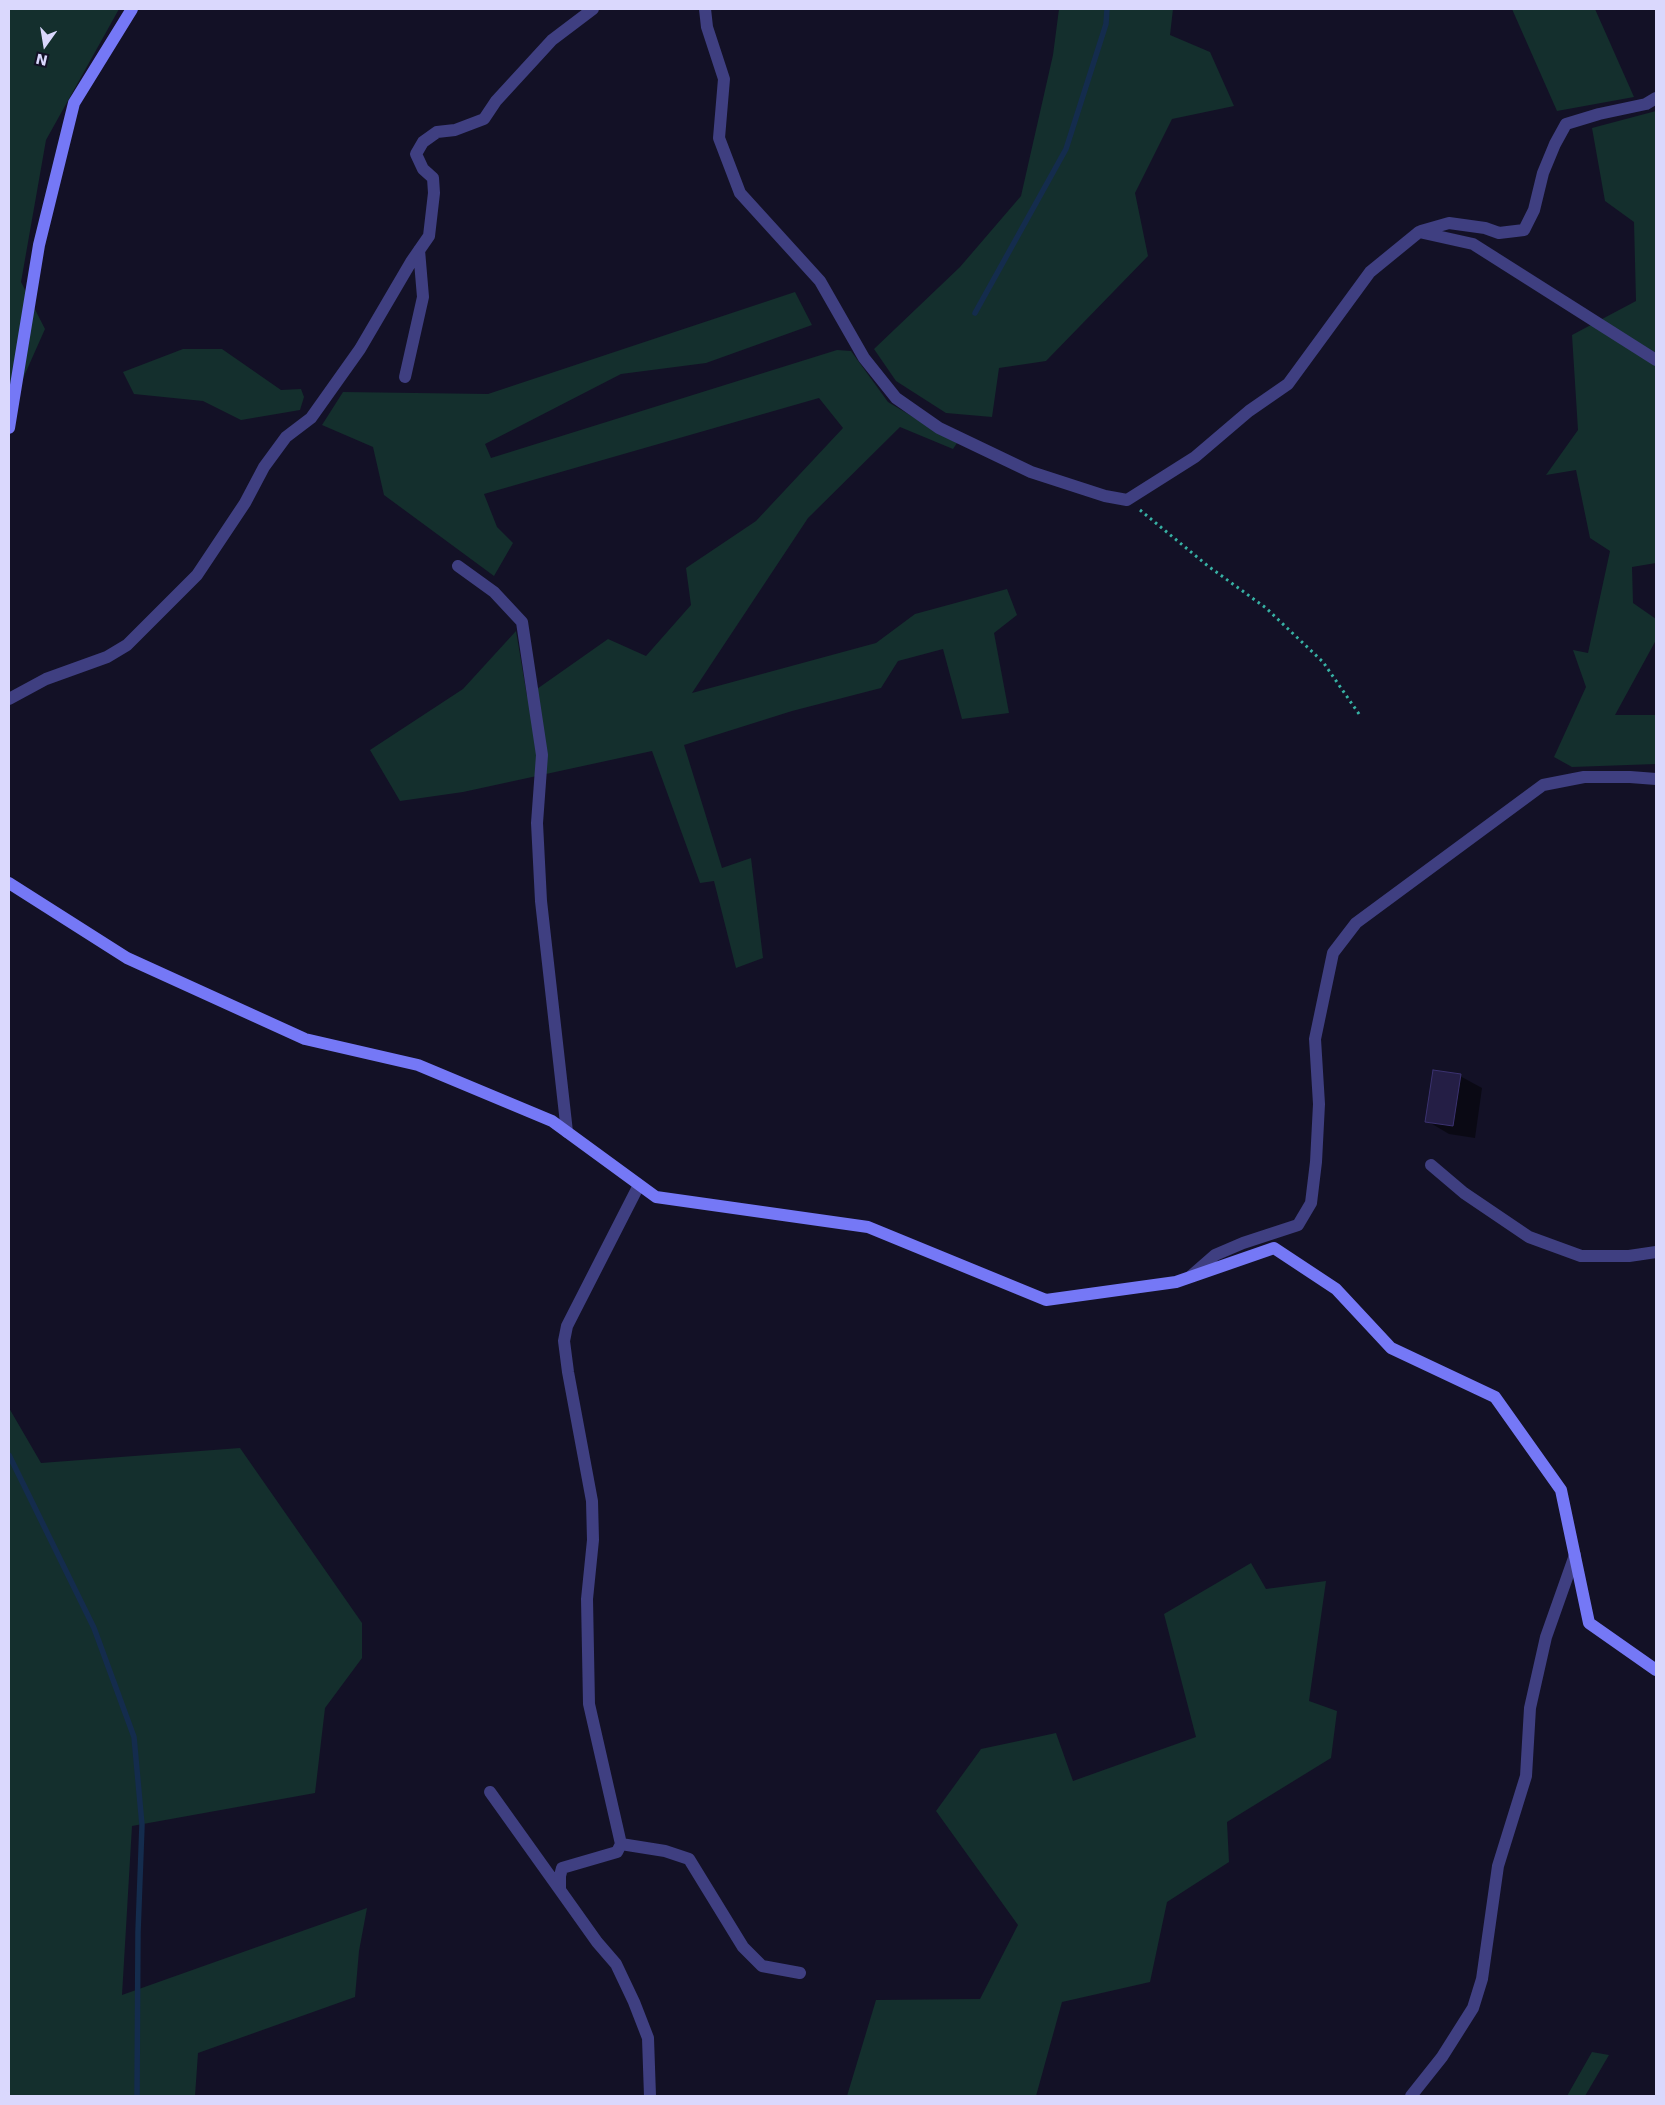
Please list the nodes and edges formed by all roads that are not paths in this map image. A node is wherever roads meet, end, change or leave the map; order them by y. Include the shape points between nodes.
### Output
1 (132, 9) edge
2 (593, 9) edge
3 (704, 9) edge
4 (1656, 98) edge
5 (1419, 232) junction
6 (419, 250) junction
7 (1656, 360) edge
8 (405, 377) dead end
9 (9, 428) edge
10 (458, 566) dead end
11 (9, 699) edge
12 (1656, 780) edge
13 (9, 883) edge
14 (567, 1132) junction
15 (1431, 1165) dead end
16 (640, 1185) junction
17 (1656, 1252) edge
18 (1192, 1276) junction
19 (1574, 1555) junction
20 (1655, 1670) edge
21 (490, 1792) dead end
22 (621, 1844) junction
23 (560, 1890) junction
24 (800, 1973) dead end
25 (650, 2096) edge
26 (1412, 2096) edge

1 - 9 street via 74,103 39,245
2 - 6 street via 552,40 496,101 484,119 455,130 437,132 423,142 416,154 423,169 433,178 434,193 429,236
3 - 5 street via 724,79 719,138 740,193 820,281 864,358 896,398 940,428 1031,472 1105,496 1127,500 1195,457 1248,411 1288,384 1370,272
4 - 5 street via 1646,104 1566,124 1543,173 1534,210 1524,230 1499,233 1449,223
5 - 7 street via 1474,244
6 - 8 street via 423,297
6 - 11 street via 360,349 311,418 286,437 264,467 245,503 197,575 127,645 107,657 46,679
10 - 14 street via 494,592 522,622 542,755 537,822 541,902
12 - 18 street via 1630,776 1584,777 1543,785 1356,923 1333,954 1315,1039 1319,1104 1311,1203 1298,1224 1215,1255
13 - 14 street via 127,958 305,1039 418,1065 552,1121
14 - 16 street
15 - 17 street via 1464,1193 1529,1237 1581,1256 1629,1256
16 - 18 street via 656,1197 868,1227 1046,1300 1176,1282
16 - 22 street via 567,1326 564,1341 592,1501 593,1540 587,1600 589,1704
18 - 19 street via 1274,1248 1336,1289 1391,1348 1495,1397 1561,1490
19 - 20 street via 1589,1623
19 - 26 street via 1546,1637 1530,1708 1526,1776 1498,1866 1482,1980 1473,2008
21 - 23 street
22 - 23 street via 617,1852 562,1868
22 - 24 street via 665,1851 689,1859 743,1947 762,1966
23 - 25 street via 616,1964 634,2002 648,2038

